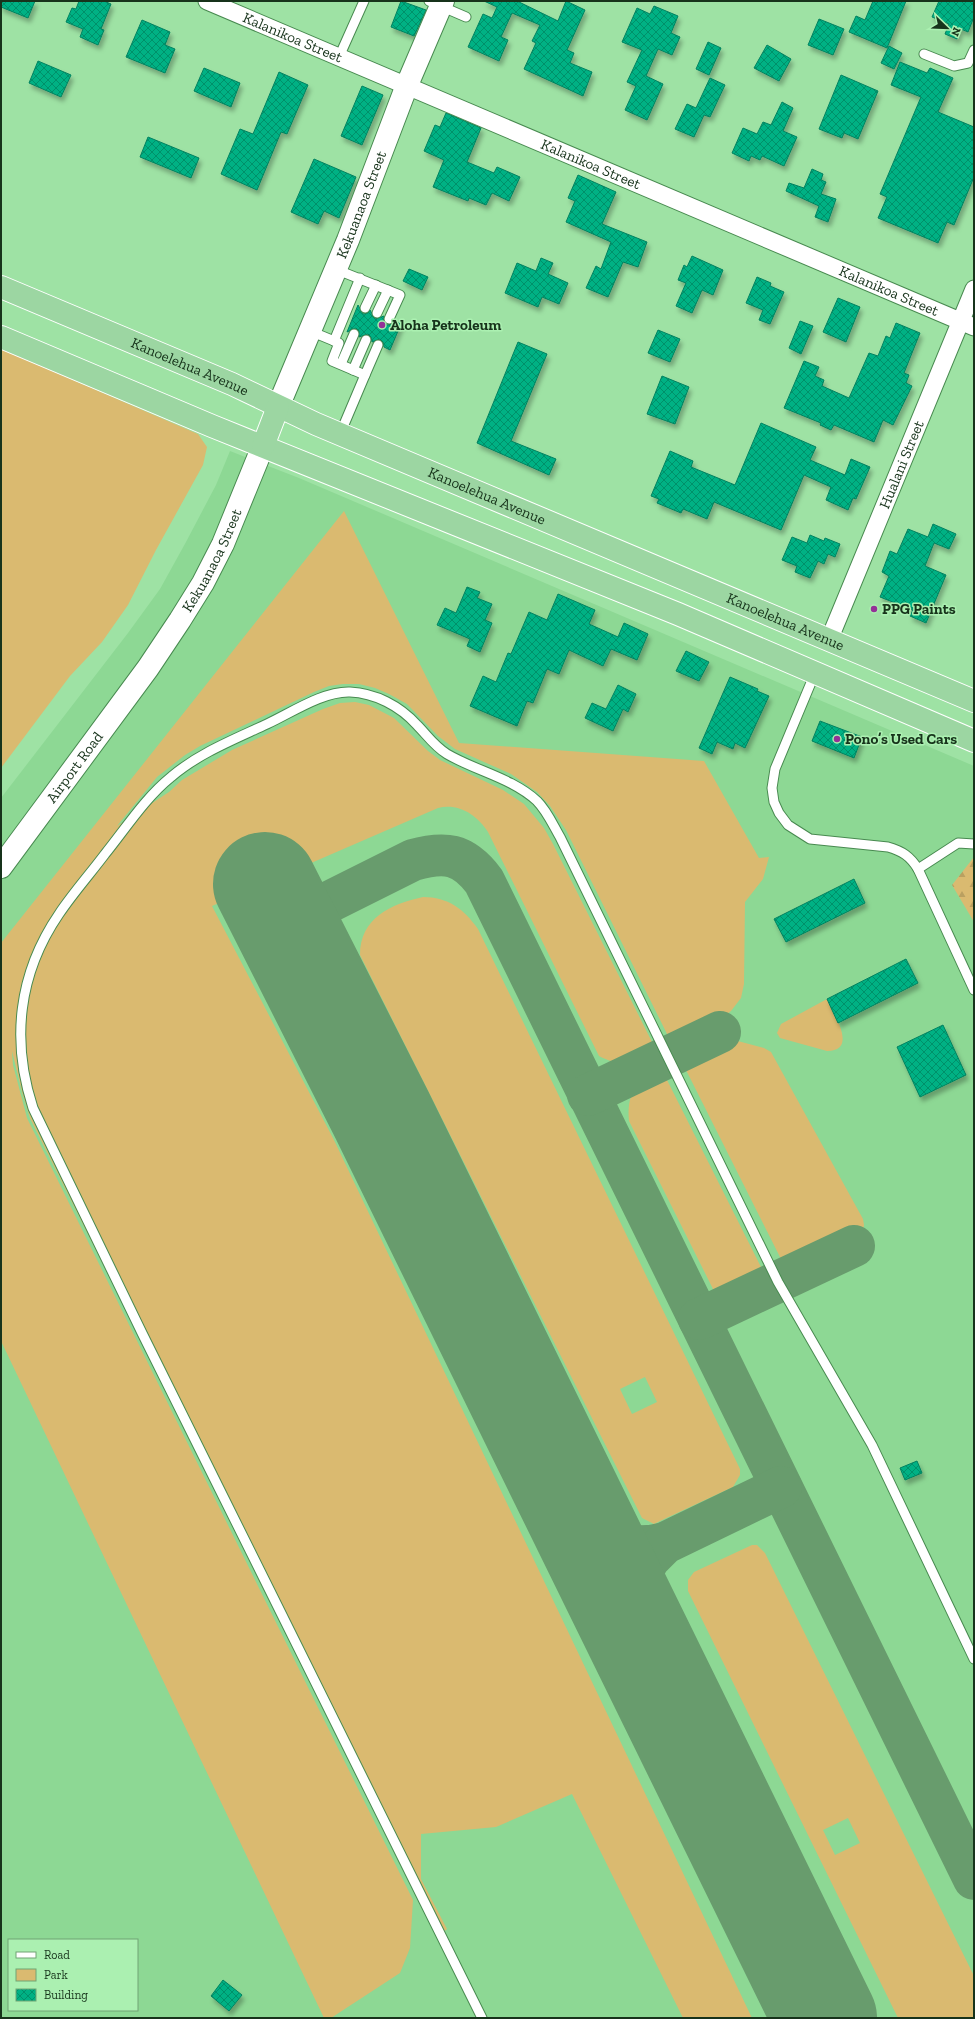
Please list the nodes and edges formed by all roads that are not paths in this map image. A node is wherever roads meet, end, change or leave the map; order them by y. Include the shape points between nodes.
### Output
1 (208, 1) edge
2 (364, 1) edge
3 (438, 3) edge
4 (466, 17) dead end
5 (974, 50) edge
6 (924, 54) dead end
7 (339, 57) junction
8 (407, 85) junction
9 (335, 269) junction
10 (360, 278) junction
11 (376, 285) junction
12 (1, 287) edge
13 (974, 289) edge
14 (388, 290) junction
15 (365, 308) dead end
16 (377, 313) dead end
17 (389, 319) dead end
18 (967, 324) edge
19 (310, 331) junction
20 (354, 334) dead end
21 (1, 337) edge
22 (366, 340) dead end
23 (334, 341) junction
24 (378, 345) dead end
25 (341, 364) junction
26 (353, 370) junction
27 (365, 375) junction
28 (278, 407) junction
29 (340, 434) junction
30 (263, 446) junction
31 (829, 640) junction
32 (148, 668) joint
33 (815, 673) junction
34 (974, 701) edge
35 (974, 741) edge
36 (974, 844) edge
37 (1, 867) edge
38 (918, 869) junction
39 (974, 990) edge
40 (974, 1659) edge
41 (482, 2018) edge

1 - 7 street, Kalanikoa Street
2 - 7 lane
3 - 4 lane
3 - 8 street, Kekuanaoa Street
5 - 6 lane via 968,62 954,66
7 - 8 street, Kalanikoa Street
8 - 9 street, Kekuanaoa Street
8 - 18 street, Kalanikoa Street
9 - 10 lane
9 - 19 street, Kekuanaoa Street
10 - 11 lane
10 - 23 lane
11 - 14 lane
11 - 15 lane
12 - 28 highway, Kanoelehua Avenue via 232,384
13 - 18 street, Hualani Street
14 - 16 lane
14 - 17 lane via 400,295
18 - 31 street, Hualani Street
19 - 23 lane
19 - 28 street, Kekuanaoa Street
20 - 25 lane
21 - 30 highway
22 - 26 lane
23 - 25 lane via 339,343 332,361
24 - 27 lane
25 - 26 lane
26 - 27 lane
27 - 29 lane
28 - 29 highway, Kanoelehua Avenue
28 - 30 highway
29 - 31 highway, Kanoelehua Avenue
30 - 32 street, Kekuanaoa Street via 223,544 203,583
30 - 33 highway via 678,614
31 - 34 highway, Kanoelehua Avenue
32 - 37 street, Airport Road
33 - 35 highway
33 - 38 lane via 775,769 772,788 779,813 788,825 810,839 900,850 911,858
36 - 38 lane via 958,843
38 - 39 lane
40 - 41 lane via 872,1445 778,1282 560,837 538,802 505,781 447,754 434,745 416,723 394,706 364,694 350,692 320,699 214,749 172,776 153,793 63,908 35,958 26,988 20,1027 21,1062 26,1088 33,1108 142,1333

